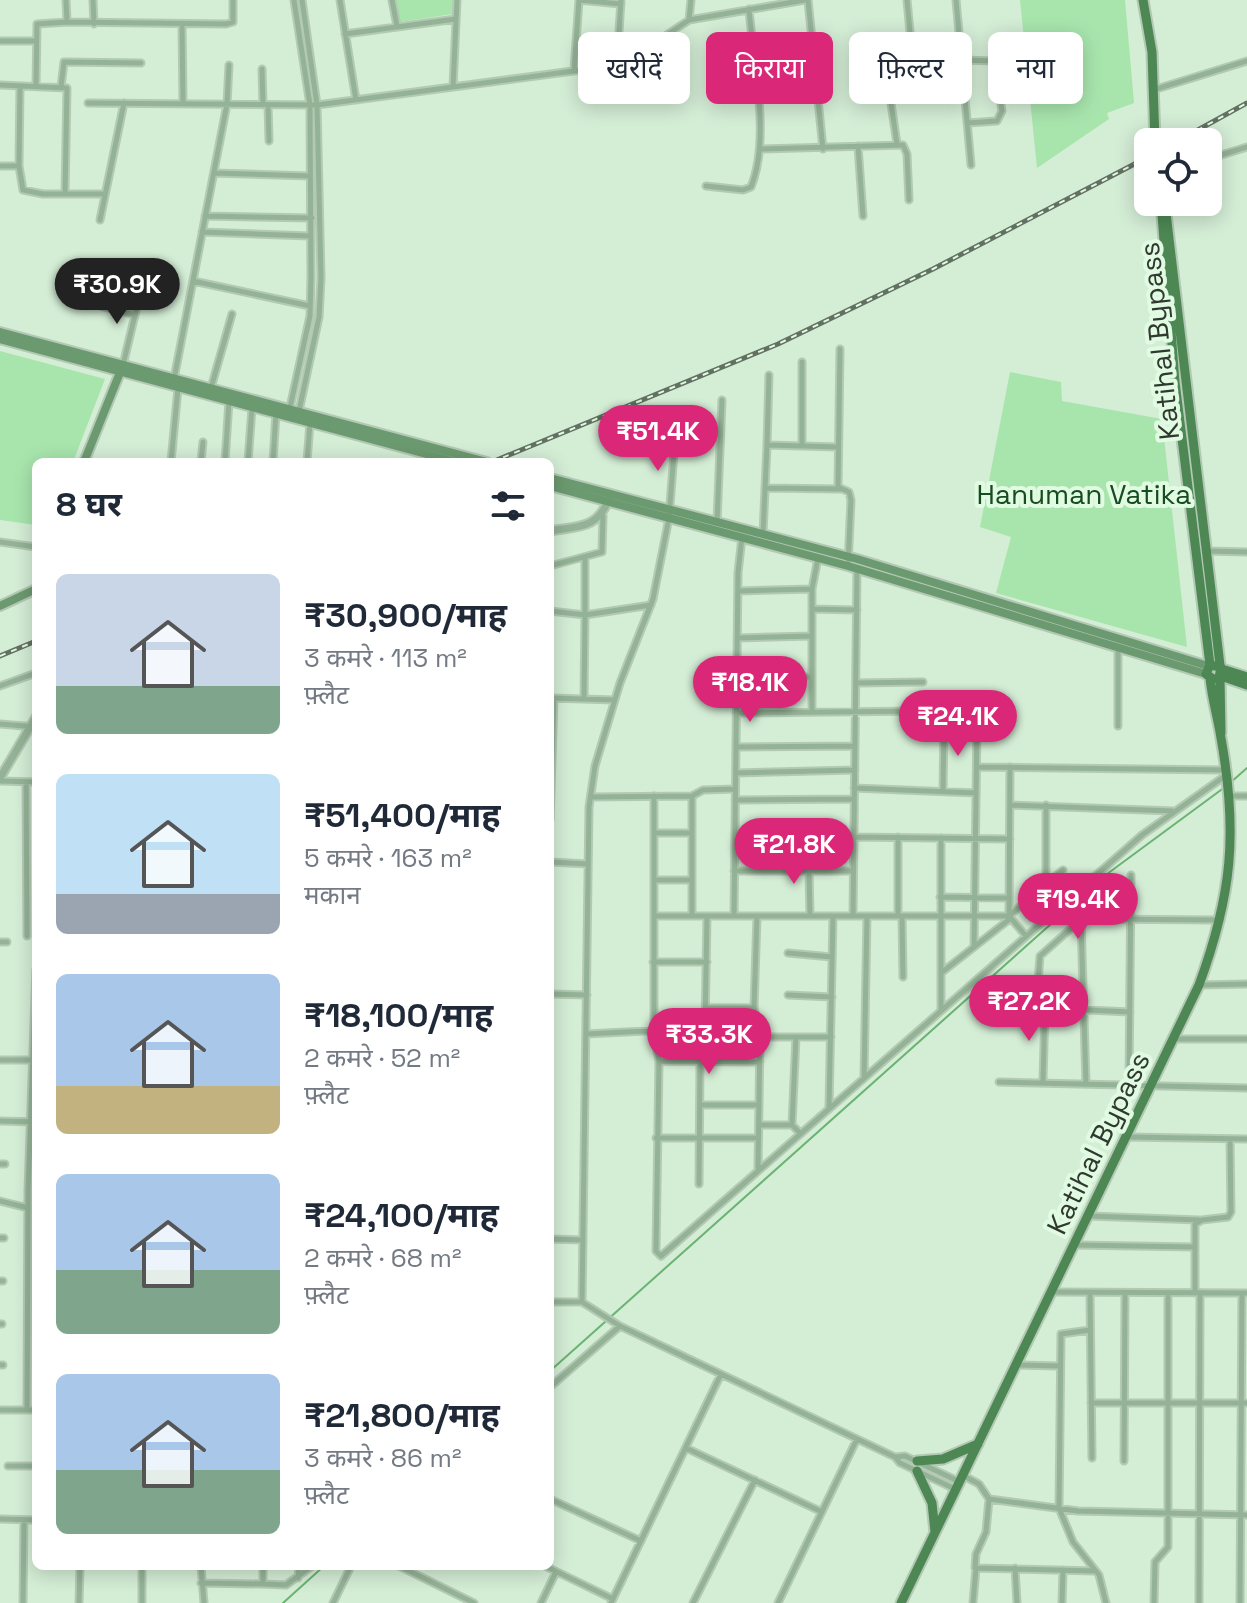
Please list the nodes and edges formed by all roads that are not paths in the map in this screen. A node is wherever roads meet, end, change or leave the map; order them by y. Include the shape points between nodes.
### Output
1 (66, 0) edge
2 (93, 0) edge
3 (233, 0) edge
4 (294, 0) edge
5 (302, 0) edge
6 (340, 0) edge
7 (392, 0) edge
8 (457, 0) edge
9 (578, 0) edge
10 (691, 0) edge
11 (807, 0) edge
12 (907, 0) edge
13 (956, 0) edge
14 (1143, 0) edge
15 (621, 2) edge
16 (749, 9) junction
17 (456, 19) junction
18 (689, 20) junction
19 (67, 22) junction
20 (94, 24) junction
21 (182, 24) junction
22 (397, 27) junction
23 (619, 32) edge
24 (671, 32) edge
25 (910, 32) edge
26 (959, 32) edge
27 (345, 34) junction
28 (0, 41) edge
29 (36, 41) junction
30 (972, 60) edge
31 (1247, 61) edge
32 (141, 63) dead end
33 (229, 65) dead end
34 (262, 69) dead end
35 (578, 70) edge
36 (574, 71) junction
37 (0, 85) edge
38 (20, 86) junction
39 (36, 86) junction
40 (61, 87) junction
41 (453, 87) junction
42 (1153, 90) junction
43 (356, 100) junction
44 (88, 103) dead end
45 (124, 103) junction
46 (183, 104) junction
47 (227, 104) junction
48 (891, 104) edge
49 (966, 104) edge
50 (266, 105) junction
51 (314, 105) junction
52 (968, 123) junction
53 (1154, 128) edge
54 (269, 141) dead end
55 (897, 144) junction
56 (858, 146) junction
57 (1247, 147) edge
58 (761, 149) junction
59 (823, 149) junction
60 (1222, 155) edge
61 (971, 165) dead end
62 (0, 166) edge
63 (19, 166) junction
64 (214, 173) junction
65 (310, 176) junction
66 (706, 186) dead end
67 (65, 194) junction
68 (105, 194) junction
69 (909, 200) dead end
70 (205, 216) junction
71 (863, 216) dead end
72 (1163, 216) edge
73 (1164, 216) edge
74 (310, 218) junction
75 (319, 218) junction
76 (100, 220) dead end
77 (202, 232) junction
78 (310, 236) junction
79 (193, 281) junction
80 (140, 294) dead end
81 (88, 303) dead end
82 (310, 306) junction
83 (232, 314) dead end
84 (135, 315) junction
85 (0, 332) edge
86 (0, 339) edge
87 (34, 345) junction
88 (840, 349) dead end
89 (802, 362) dead end
90 (121, 368) junction
91 (769, 375) dead end
92 (176, 383) junction
93 (211, 389) junction
94 (722, 400) dead end
95 (229, 401) junction
96 (252, 408) junction
97 (276, 413) junction
98 (294, 415) junction
99 (310, 423) junction
100 (675, 440) dead end
101 (203, 442) dead end
102 (767, 445) junction
103 (802, 446) junction
104 (838, 447) junction
105 (86, 458) edge
106 (171, 458) edge
107 (201, 458) edge
108 (225, 458) edge
109 (248, 458) edge
110 (273, 458) edge
111 (307, 458) edge
112 (441, 458) edge
113 (471, 458) edge
114 (554, 479) edge
115 (554, 487) edge
116 (766, 488) junction
117 (840, 489) junction
118 (610, 497) junction
119 (669, 514) junction
120 (603, 516) junction
121 (717, 522) junction
122 (554, 530) edge
123 (743, 534) junction
124 (763, 535) junction
125 (0, 542) edge
126 (32, 546) edge
127 (1205, 551) junction
128 (1247, 552) edge
129 (585, 557) junction
130 (818, 557) junction
131 (851, 564) junction
132 (554, 565) edge
133 (812, 589) junction
134 (32, 591) edge
135 (738, 591) junction
136 (651, 605) junction
137 (0, 606) edge
138 (812, 609) junction
139 (857, 610) junction
140 (554, 611) edge
141 (585, 615) junction
142 (812, 636) junction
143 (737, 638) junction
144 (1118, 647) junction
145 (1215, 671) junction
146 (32, 674) edge
147 (737, 677) junction
148 (812, 677) junction
149 (1247, 677) edge
150 (923, 682) dead end
151 (856, 683) junction
152 (1247, 685) edge
153 (0, 686) edge
154 (554, 698) edge
155 (584, 699) junction
156 (615, 700) junction
157 (812, 711) junction
158 (855, 711) junction
159 (923, 711) dead end
160 (736, 713) junction
161 (0, 724) edge
162 (944, 724) dead end
163 (977, 724) dead end
164 (1118, 726) dead end
165 (32, 727) edge
166 (32, 728) edge
167 (855, 746) junction
168 (735, 747) junction
169 (977, 767) junction
170 (1010, 767) junction
171 (855, 770) junction
172 (735, 773) junction
173 (1225, 774) junction
174 (1, 775) edge
175 (26, 782) junction
176 (32, 782) edge
177 (854, 788) junction
178 (735, 789) junction
179 (943, 791) junction
180 (976, 793) junction
181 (1228, 793) junction
182 (654, 796) junction
183 (692, 796) junction
184 (1247, 796) edge
185 (591, 797) junction
186 (854, 799) junction
187 (735, 800) junction
188 (1010, 805) junction
189 (1046, 805) junction
190 (1174, 811) junction
191 (654, 833) junction
192 (690, 833) junction
193 (854, 835) junction
194 (735, 836) junction
195 (898, 837) junction
196 (941, 838) junction
197 (976, 838) junction
198 (1010, 839) junction
199 (554, 862) edge
200 (588, 864) junction
201 (1063, 870) dead end
202 (734, 871) junction
203 (809, 871) junction
204 (853, 871) junction
205 (1131, 875) dead end
206 (654, 880) junction
207 (691, 880) junction
208 (1046, 884) junction
209 (940, 897) junction
210 (975, 898) junction
211 (1009, 898) junction
212 (654, 916) junction
213 (692, 916) junction
214 (707, 916) junction
215 (734, 916) junction
216 (757, 916) junction
217 (810, 916) junction
218 (833, 916) junction
219 (853, 916) junction
220 (867, 916) junction
221 (900, 916) junction
222 (940, 916) junction
223 (975, 916) junction
224 (1010, 917) junction
225 (1131, 920) junction
226 (1221, 920) junction
227 (1081, 922) junction
228 (27, 936) dead end
229 (1026, 936) junction
230 (974, 947) junction
231 (788, 953) dead end
232 (832, 957) junction
233 (653, 962) junction
234 (707, 962) junction
235 (940, 974) junction
236 (903, 977) dead end
237 (1247, 984) edge
238 (1199, 985) junction
239 (554, 994) edge
240 (587, 995) junction
241 (788, 995) dead end
242 (832, 997) junction
243 (706, 1008) junction
244 (754, 1008) junction
245 (1045, 1008) junction
246 (941, 1011) junction
247 (1085, 1011) junction
248 (1130, 1012) junction
249 (654, 1033) junction
250 (586, 1034) junction
251 (760, 1037) junction
252 (796, 1037) junction
253 (831, 1037) junction
254 (1173, 1039) junction
255 (1247, 1039) edge
256 (32, 1042) edge
257 (0, 1060) edge
258 (31, 1060) junction
259 (659, 1061) junction
260 (700, 1061) junction
261 (760, 1062) junction
262 (32, 1063) edge
263 (864, 1078) junction
264 (1043, 1081) junction
265 (999, 1082) dead end
266 (1086, 1083) junction
267 (1129, 1084) junction
268 (1150, 1086) junction
269 (1247, 1088) edge
270 (700, 1105) junction
271 (759, 1105) junction
272 (829, 1108) junction
273 (0, 1121) edge
274 (32, 1122) edge
275 (759, 1125) junction
276 (792, 1125) junction
277 (800, 1133) junction
278 (32, 1136) edge
279 (1126, 1137) junction
280 (656, 1138) junction
281 (699, 1138) junction
282 (758, 1138) junction
283 (1230, 1139) junction
284 (1247, 1139) edge
285 (758, 1169) junction
286 (699, 1184) dead end
287 (28, 1191) junction
288 (32, 1191) edge
289 (0, 1201) edge
290 (28, 1208) junction
291 (1088, 1216) junction
292 (1202, 1220) junction
293 (32, 1233) edge
294 (554, 1239) edge
295 (583, 1240) junction
296 (1074, 1245) junction
297 (1195, 1247) junction
298 (28, 1291) junction
299 (32, 1291) edge
300 (1052, 1292) junction
301 (1090, 1293) junction
302 (1168, 1293) junction
303 (1197, 1293) junction
304 (1245, 1293) edge
305 (1125, 1294) junction
306 (554, 1302) edge
307 (582, 1302) junction
308 (617, 1324) junction
309 (1090, 1330) junction
310 (27, 1364) junction
311 (32, 1364) edge
312 (1016, 1365) junction
313 (1060, 1366) junction
314 (721, 1374) junction
315 (554, 1383) edge
316 (1091, 1403) junction
317 (1244, 1403) edge
318 (1124, 1404) junction
319 (1169, 1404) junction
320 (1199, 1404) junction
321 (0, 1410) edge
322 (27, 1410) junction
323 (32, 1410) edge
324 (857, 1439) junction
325 (978, 1444) junction
326 (685, 1448) junction
327 (1092, 1458) dead end
328 (1124, 1461) dead end
329 (8, 1466) dead end
330 (32, 1466) edge
331 (917, 1466) junction
332 (755, 1480) junction
333 (959, 1483) junction
334 (989, 1499) junction
335 (554, 1501) edge
336 (1059, 1508) junction
337 (822, 1512) junction
338 (1167, 1514) junction
339 (1199, 1514) junction
340 (1244, 1515) edge
341 (0, 1519) edge
342 (24, 1520) junction
343 (32, 1520) edge
344 (935, 1532) junction
345 (641, 1541) junction
346 (1015, 1568) junction
347 (975, 1569) junction
348 (80, 1570) edge
349 (142, 1570) edge
350 (201, 1570) edge
351 (263, 1570) edge
352 (299, 1570) edge
353 (308, 1570) edge
354 (349, 1570) edge
355 (407, 1570) edge
356 (552, 1570) edge
357 (1063, 1570) junction
358 (1095, 1571) junction
359 (556, 1572) junction
360 (298, 1579) junction
361 (201, 1583) junction
362 (263, 1584) junction
363 (612, 1601) edge
364 (23, 1603) edge
365 (79, 1603) edge
366 (142, 1603) edge
367 (204, 1603) edge
368 (333, 1603) edge
369 (472, 1603) edge
370 (541, 1603) edge
371 (693, 1603) edge
372 (778, 1603) edge
373 (901, 1603) edge
374 (973, 1603) edge
375 (1017, 1603) edge
376 (1062, 1603) edge
377 (1106, 1603) edge
378 (1154, 1603) edge
379 (1199, 1603) edge
380 (1240, 1603) edge

1 - 19 street
2 - 20 street
3 - 21 street via 232,23
4 - 51 street
5 - 51 street
6 - 27 street
7 - 22 street
8 - 17 street
9 - 15 street
9 - 36 street
10 - 18 street
11 - 16 street
11 - 59 street
12 - 25 street
13 - 26 street
14 - 42 main road
15 - 23 street
16 - 18 street
16 - 58 street
17 - 22 street
17 - 41 street
18 - 24 street
19 - 20 street
19 - 29 street via 37,23
20 - 21 street
21 - 46 street
22 - 27 street
27 - 43 street
28 - 29 street
29 - 39 street
30 - 52 street via 994,61 1002,111 997,121
31 - 42 street
32 - 40 street via 64,62
33 - 47 street
34 - 50 street
35 - 36 street
36 - 41 street
37 - 38 street
38 - 39 street
38 - 63 street
39 - 40 street
40 - 67 street via 67,90
41 - 43 street
42 - 53 main road
43 - 51 street
44 - 45 street
45 - 46 street
45 - 68 street
46 - 47 street
47 - 50 street
47 - 64 street
48 - 55 street
49 - 52 street
50 - 51 street
50 - 54 street
51 - 65 street
51 - 75 street
52 - 61 street
55 - 56 street
55 - 69 street via 907,154
56 - 59 street
56 - 71 street
57 - 60 street
58 - 59 street
58 - 66 street via 751,187
62 - 63 street
63 - 67 street via 26,192
64 - 65 street
64 - 70 street
65 - 74 street
67 - 68 street
68 - 76 street
70 - 74 street
70 - 77 street
72 - 145 main road, Katihal Bypass via 1175,382
73 - 127 main road, Katihal Bypass
74 - 75 street
74 - 78 street
75 - 98 street via 319,317
77 - 78 street
77 - 79 street
78 - 82 street
79 - 82 street
79 - 92 street
80 - 84 street
81 - 84 street
82 - 98 street
83 - 93 street
84 - 90 street
85 - 87 main road
86 - 87 main road
87 - 90 main road
88 - 104 street
89 - 103 street
90 - 92 main road
90 - 105 main road
91 - 102 street
92 - 93 main road
92 - 95 main road
92 - 106 street
93 - 98 main road
94 - 121 street
95 - 96 main road
95 - 108 street
96 - 97 main road
96 - 109 street
97 - 98 main road
97 - 110 street
98 - 99 main road
98 - 113 main road
99 - 111 street
99 - 112 main road
100 - 119 street
101 - 107 street
102 - 103 street
102 - 116 street
103 - 104 street
104 - 117 street
114 - 118 main road
115 - 118 main road
116 - 117 street
116 - 124 street
117 - 131 street via 849,492 851,500
118 - 119 main road
118 - 120 street
119 - 121 main road
119 - 123 main road
119 - 136 street
120 - 122 street
120 - 129 street via 602,552
121 - 123 main road
123 - 124 main road
123 - 130 main road
123 - 135 street
124 - 131 main road
125 - 126 street
127 - 128 street
127 - 145 main road, Katihal Bypass
129 - 132 street
129 - 141 street
130 - 131 main road
130 - 133 street
131 - 139 street
131 - 144 main road
131 - 145 main road
133 - 135 street
133 - 138 street
134 - 137 main road
135 - 143 street
136 - 141 street
136 - 156 street
138 - 139 street
138 - 142 street
139 - 151 street
140 - 141 street
141 - 155 street
142 - 143 street
142 - 148 street
143 - 147 street
144 - 145 main road
144 - 164 street
145 - 149 main road
145 - 152 main road
145 - 173 main road, Katihal Bypass
146 - 153 street
147 - 148 street
147 - 160 street
148 - 157 street
150 - 151 street
151 - 158 street
154 - 155 street
155 - 156 street
156 - 185 street
157 - 158 street
157 - 160 street
158 - 159 street
158 - 167 street
160 - 168 street
161 - 165 street
162 - 179 street
163 - 169 street
166 - 174 street
167 - 168 street
167 - 171 street
168 - 172 street
169 - 170 street
169 - 180 street
170 - 173 street
170 - 188 street
171 - 172 street
171 - 177 street
172 - 178 street
173 - 181 main road, Katihal Bypass
173 - 190 street
174 - 175 street
175 - 176 street
175 - 228 street
177 - 179 street
177 - 186 street
178 - 183 street via 703,790
178 - 187 street
179 - 180 street
180 - 197 street
181 - 184 street
181 - 226 main road, Katihal Bypass via 1230,857
182 - 183 street
182 - 185 street
182 - 191 street
183 - 192 street
185 - 200 street
186 - 187 street
186 - 193 street
187 - 194 street
188 - 189 street
188 - 198 street
189 - 190 street
189 - 208 street
190 - 229 street
191 - 192 street
191 - 206 street
192 - 207 street
193 - 194 street
193 - 195 street
193 - 204 street
194 - 202 street
195 - 196 street
195 - 221 street
196 - 197 street
196 - 209 street
197 - 198 street
197 - 210 street
198 - 211 street
199 - 200 street
200 - 240 street
201 - 208 street
202 - 203 street
202 - 215 street
203 - 204 street
203 - 217 street
204 - 219 street
205 - 225 street
206 - 207 street
206 - 212 street
207 - 213 street
208 - 224 street
209 - 210 street
209 - 222 street
210 - 211 street
210 - 223 street
211 - 224 street
212 - 213 street
212 - 233 street
213 - 214 street
214 - 215 street
214 - 234 street
215 - 216 street
216 - 217 street
216 - 244 street
217 - 218 street
218 - 219 street
218 - 232 street
219 - 220 street
220 - 221 street
220 - 263 street
221 - 222 street
221 - 236 street
222 - 223 street
222 - 235 street
223 - 224 street
223 - 230 street
224 - 229 street
224 - 230 street
225 - 226 street
225 - 227 street
225 - 248 street
226 - 238 main road, Katihal Bypass
227 - 245 street via 1040,956 1037,997
227 - 247 street
229 - 246 street
230 - 235 street
231 - 232 street
232 - 242 street
233 - 234 street
233 - 249 street
234 - 243 street
235 - 246 street
237 - 238 street
238 - 254 main road, Katihal Bypass
239 - 240 street
240 - 250 street
241 - 242 street
242 - 253 street
243 - 244 street
243 - 249 street via 702,1030
244 - 251 street
245 - 247 street
245 - 264 street
246 - 263 street
247 - 248 street
247 - 266 street
248 - 267 street
249 - 250 street
249 - 259 street
250 - 295 street
251 - 252 street
251 - 261 street
252 - 253 street
252 - 276 street
253 - 272 street
254 - 255 street
254 - 268 main road, Katihal Bypass
256 - 258 street
257 - 258 street
258 - 262 street
259 - 260 street
259 - 280 street
260 - 261 street
260 - 270 street
261 - 271 street
263 - 272 street
264 - 265 street
264 - 266 street
266 - 267 street
267 - 268 street
268 - 269 street
268 - 279 main road, Katihal Bypass
270 - 271 street
270 - 281 street
271 - 275 street
272 - 277 street
273 - 274 street
275 - 276 street
275 - 282 street
276 - 277 street
277 - 285 street
278 - 287 street
279 - 283 street
279 - 291 main road, Katihal Bypass
280 - 281 street
280 - 285 street via 656,1251 661,1256
281 - 282 street
281 - 286 street
282 - 285 street
283 - 284 street
283 - 292 street via 1230,1214
287 - 288 street
287 - 290 street
289 - 290 street
290 - 293 street
291 - 292 street
291 - 296 main road, Katihal Bypass
292 - 297 street via 1195,1224
293 - 298 street
294 - 295 street
295 - 307 street
296 - 297 street
296 - 300 main road, Katihal Bypass
297 - 303 street
298 - 299 street
298 - 310 street
300 - 301 street
300 - 312 main road, Katihal Bypass
301 - 305 street
301 - 309 street
302 - 303 street
302 - 305 street
302 - 319 street
303 - 304 street
303 - 320 street
304 - 317 street
305 - 318 street
306 - 307 street
307 - 308 street
308 - 314 street
308 - 315 street
309 - 313 street via 1062,1332
309 - 316 street
310 - 311 street
310 - 322 street
312 - 313 street
312 - 325 main road, Katihal Bypass
313 - 336 street
314 - 324 street
314 - 326 street
316 - 318 street
316 - 327 street
317 - 320 street
317 - 340 street
318 - 319 street
318 - 328 street
319 - 320 street
319 - 338 street
320 - 339 street
321 - 322 street
322 - 323 street
324 - 331 street via 895,1457 905,1456
324 - 337 street
325 - 331 main road
325 - 333 main road, Katihal Bypass
326 - 332 street
326 - 345 street
329 - 330 street
331 - 333 street
331 - 344 main road via 932,1503
332 - 337 street
332 - 371 street
333 - 334 street via 979,1484
333 - 344 main road, Katihal Bypass
334 - 336 street
334 - 347 street
335 - 345 street
336 - 338 street
336 - 358 street via 1073,1542
337 - 372 street
338 - 339 street
338 - 378 street via 1168,1547 1155,1562
339 - 340 street
339 - 379 street
340 - 380 street
341 - 342 street
342 - 343 street
342 - 364 street
344 - 373 main road, Katihal Bypass
345 - 363 street
346 - 347 street
346 - 357 street
346 - 375 street
347 - 374 street
348 - 365 street
349 - 366 street
350 - 361 street
351 - 362 street
352 - 360 street
353 - 360 street
354 - 368 street
355 - 369 street
356 - 359 street
357 - 358 street
357 - 376 street
358 - 377 street
359 - 363 street
359 - 370 street
360 - 362 street via 279,1587
361 - 362 street
361 - 367 street

